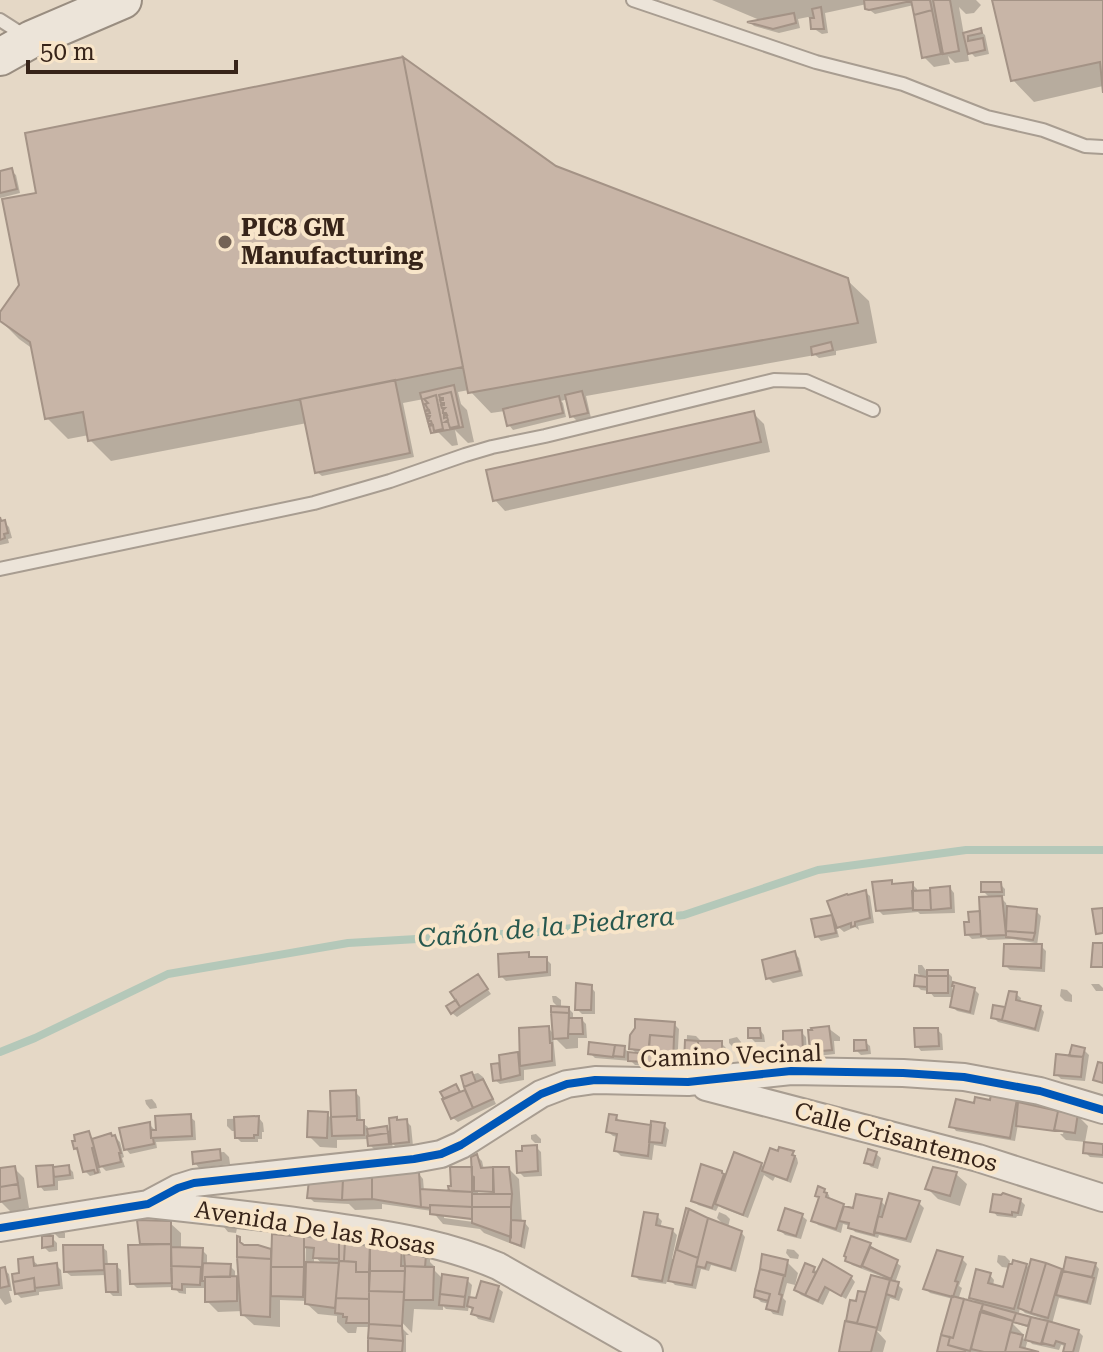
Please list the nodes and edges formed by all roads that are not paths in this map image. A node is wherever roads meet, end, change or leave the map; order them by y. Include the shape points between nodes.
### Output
1 (123, 0) edge
2 (633, 0) edge
3 (0, 20) edge
4 (32, 39) junction
5 (0, 57) edge
6 (1103, 147) edge
7 (873, 410) dead end
8 (0, 569) edge
9 (688, 1082) junction
10 (1103, 1110) edge
11 (1103, 1198) edge
12 (148, 1204) junction
13 (0, 1228) edge
14 (649, 1352) edge

1 - 4 main road
2 - 6 lane via 816,62 903,84 987,117
3 - 4 lane
4 - 5 main road
7 - 8 lane via 806,381 774,380 492,447 314,503
9 - 10 street, Camino Vecinal via 791,1071 964,1077
9 - 11 street, Calle Crisantemos via 978,1158
9 - 12 street, Camino Vecinal via 567,1084 441,1154 194,1183
12 - 13 street, Camino Vecinal
12 - 14 street, Avenida De las Rosas via 409,1238 473,1255

